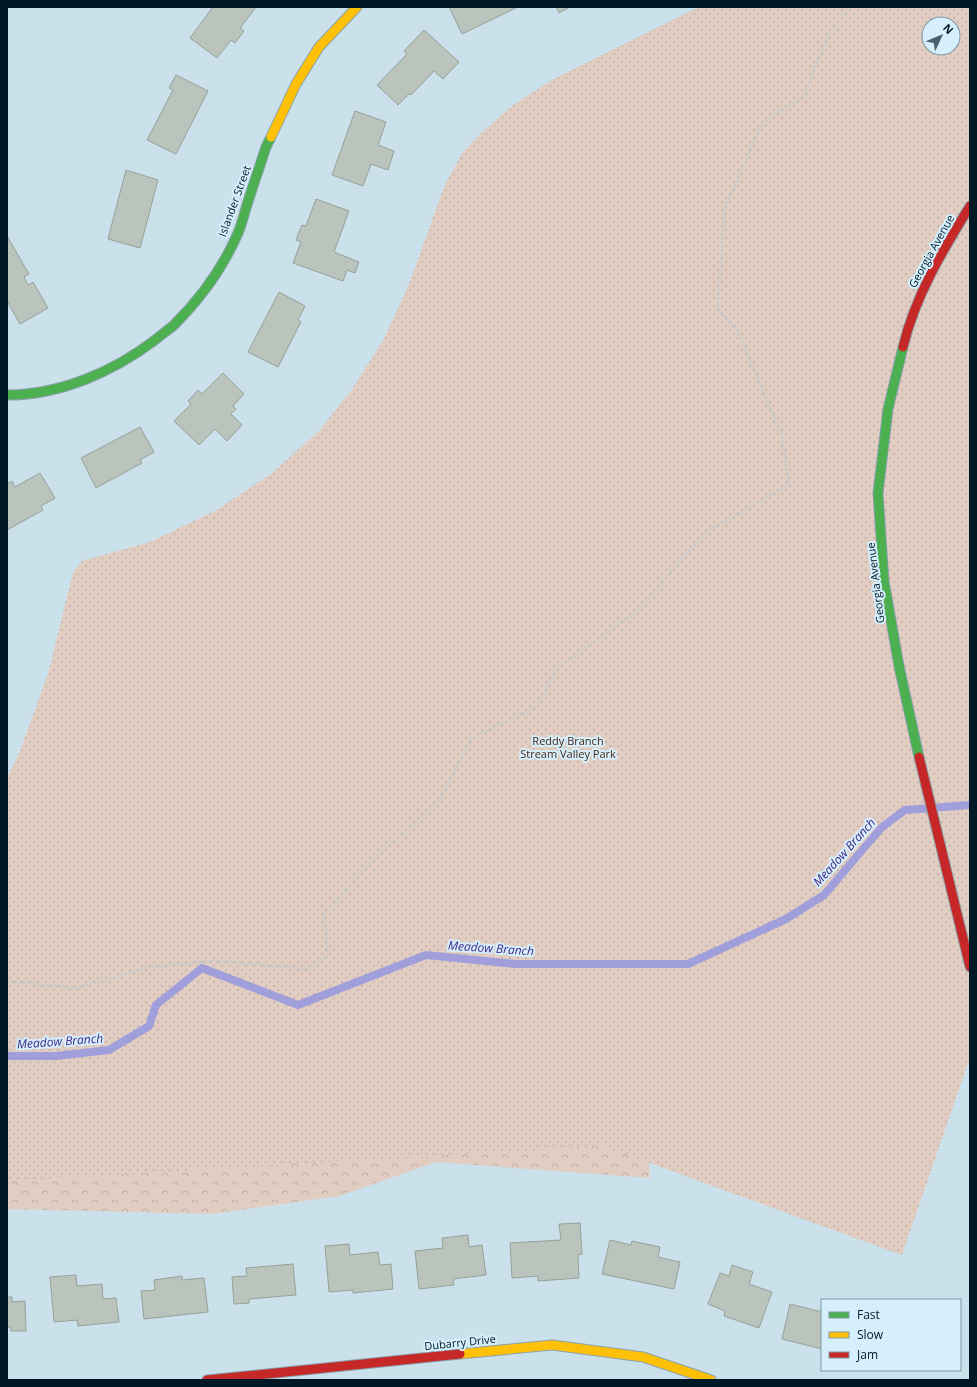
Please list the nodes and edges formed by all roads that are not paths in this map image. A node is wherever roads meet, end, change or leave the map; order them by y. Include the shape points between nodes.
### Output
1 (357, 7) edge
2 (970, 206) edge
3 (7, 396) edge
4 (970, 967) edge
5 (207, 1380) edge
6 (711, 1380) edge

1 - 3 street, Islander Street via 319,48 296,84 266,147 238,233 219,269 199,298 173,326 117,364 88,378 55,389
2 - 4 street, Georgia Avenue via 919,298 905,338 888,409 878,493 886,589 899,666
5 - 6 street, Dubarry Drive via 552,1345 643,1357

